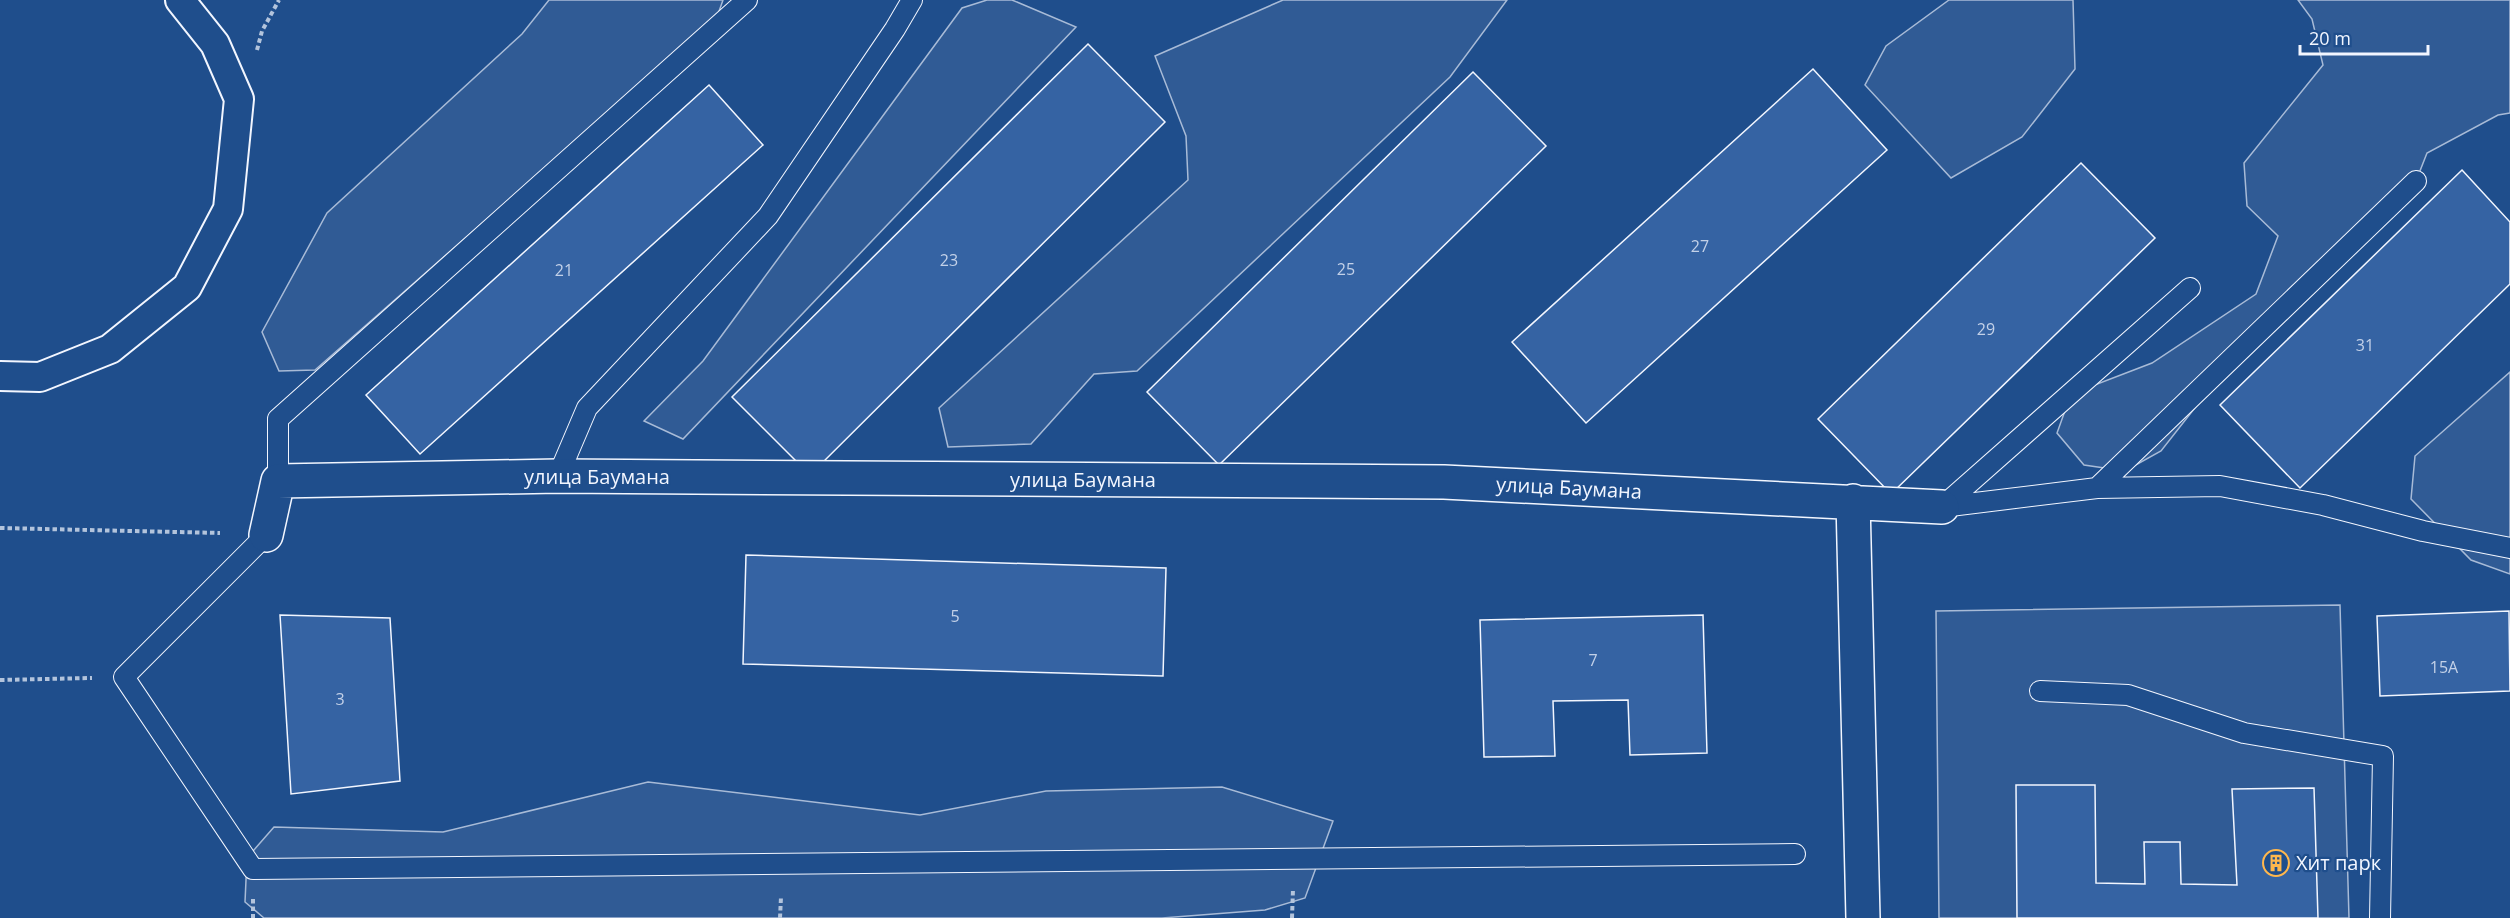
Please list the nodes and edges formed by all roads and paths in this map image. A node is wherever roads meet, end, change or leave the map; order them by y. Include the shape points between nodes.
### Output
1 (180, 0) edge
2 (747, 0) edge
3 (912, 0) edge
4 (2416, 181) dead end
5 (2190, 288) dead end
6 (0, 376) edge
7 (558, 476) junction
8 (278, 481) junction
9 (2097, 488) junction
10 (1853, 501) junction
11 (1942, 507) junction
12 (0, 528) edge
13 (266, 535) junction
14 (2510, 548) edge
15 (124, 677) junction
16 (0, 680) edge
17 (2040, 691) dead end
18 (1795, 854) dead end
19 (1863, 918) edge
20 (2380, 918) edge

1 - 6 street via 215,44 239,99 228,209 188,287 110,349 40,377
2 - 8 lane via 278,419
3 - 7 lane via 768,216 587,408
4 - 9 lane
5 - 11 lane
7 - 8 street, улица Баумана
7 - 10 street, улица Баумана via 1444,482
8 - 13 street
9 - 11 lane
9 - 14 lane via 2220,486
10 - 11 street, улица Баумана
10 - 19 street
12 - 13 path
13 - 15 lane
15 - 16 path
15 - 18 lane via 253,869
17 - 20 lane via 2128,695 2244,733 2384,756

